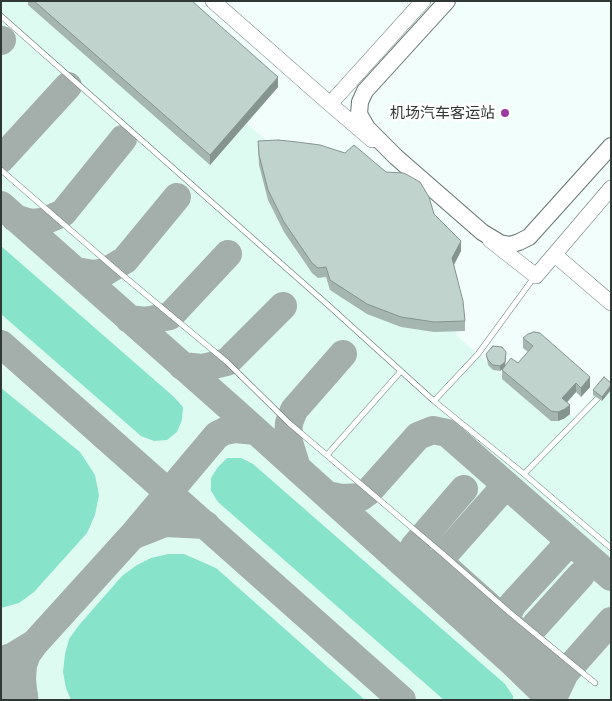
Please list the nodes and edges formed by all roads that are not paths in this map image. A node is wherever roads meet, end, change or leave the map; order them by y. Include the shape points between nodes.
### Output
1 (213, 1) edge
2 (423, 1) edge
3 (447, 1) edge
4 (1, 16) edge
5 (330, 104) junction
6 (611, 146) edge
7 (1, 170) edge
8 (611, 188) edge
9 (555, 255) junction
10 (536, 276) junction
11 (611, 303) edge
12 (401, 371) junction
13 (598, 398) edge
14 (434, 401) junction
15 (327, 455) junction
16 (524, 474) junction
17 (611, 548) edge
18 (595, 683) dead end

1 - 5 main road
2 - 5 main road
3 - 6 main road via 365,92 360,102 359,114 367,128 403,163 482,232 510,245 529,237
4 - 12 lane
5 - 10 main road via 460,216
7 - 15 lane via 227,362
8 - 9 main road
9 - 10 main road
9 - 11 main road
10 - 14 lane via 478,354
12 - 14 lane
12 - 15 lane
13 - 16 lane
14 - 16 lane
15 - 18 lane
16 - 17 lane

